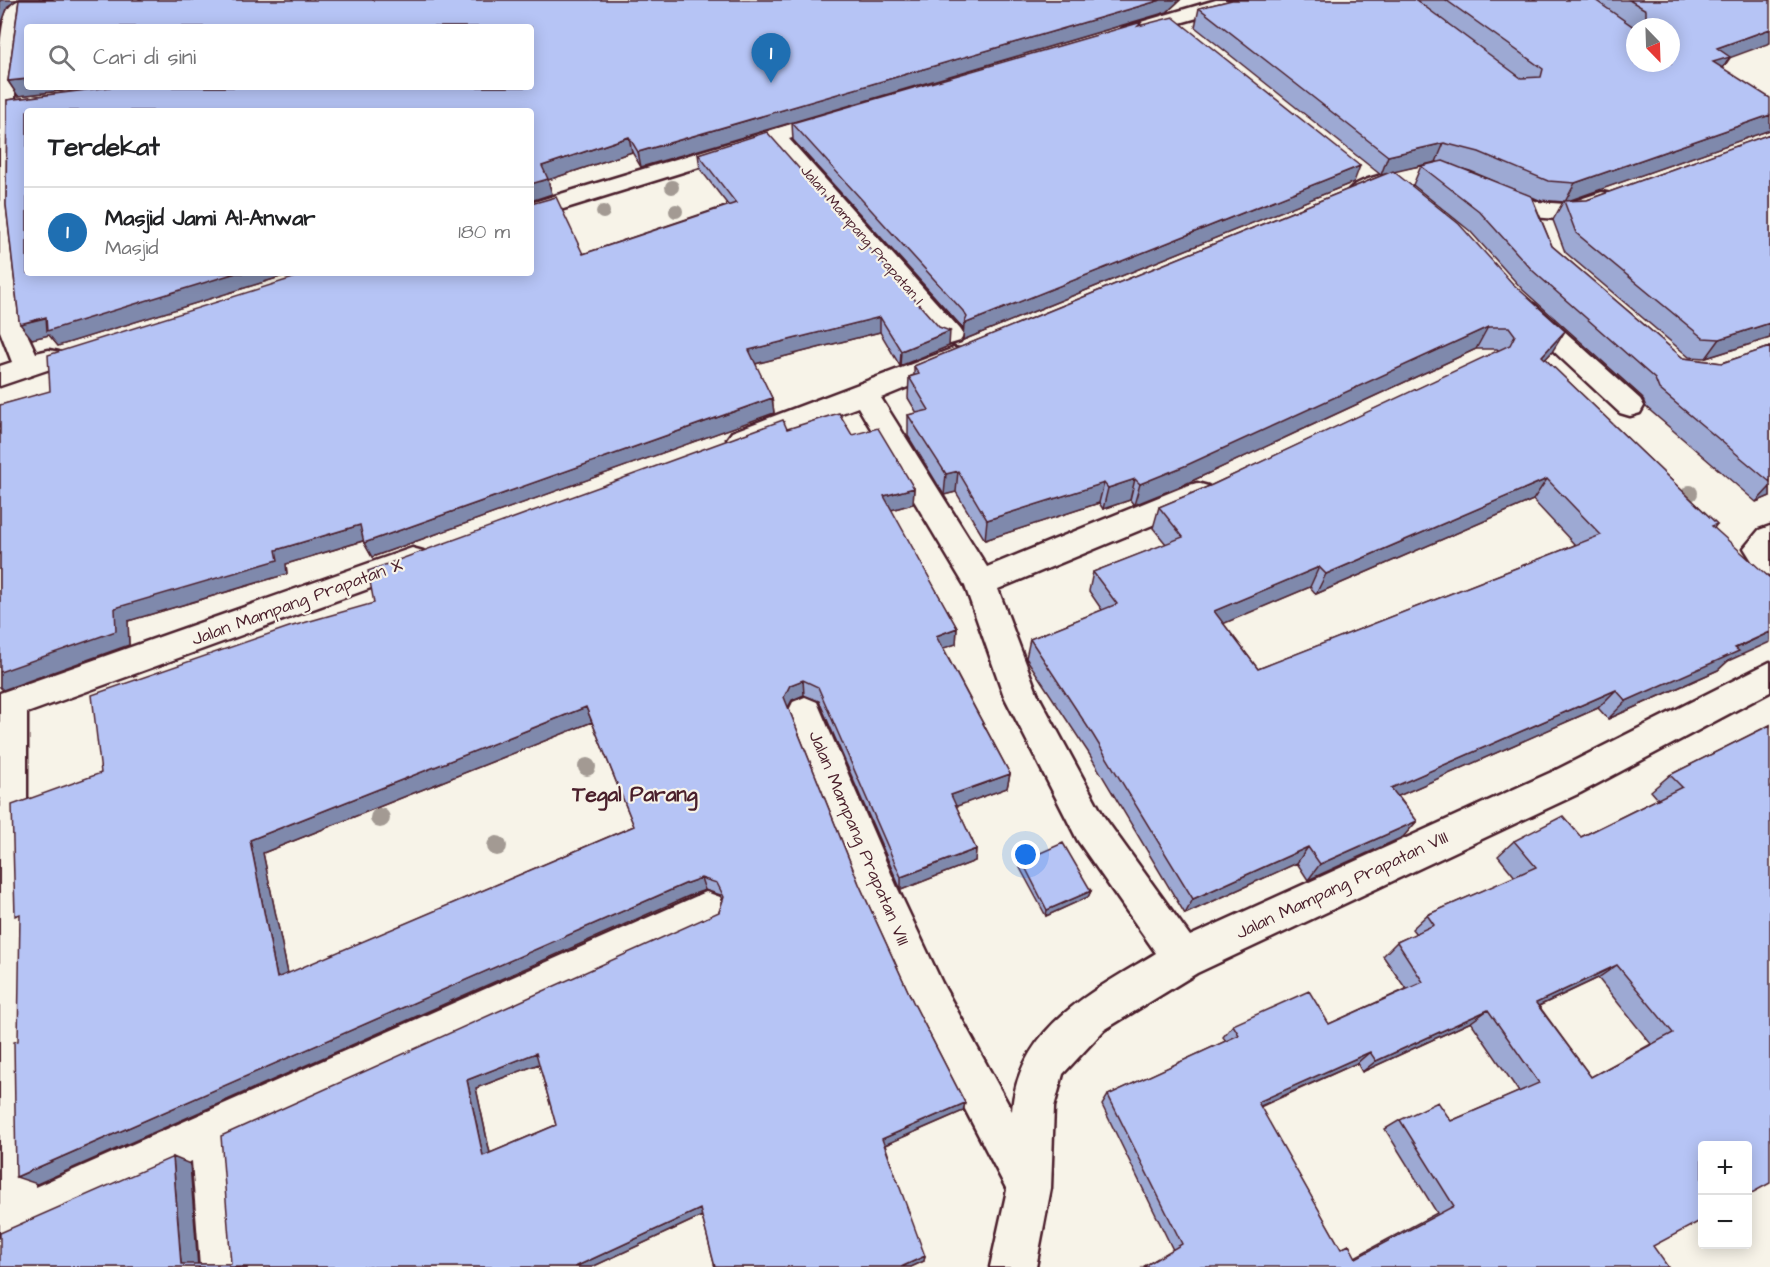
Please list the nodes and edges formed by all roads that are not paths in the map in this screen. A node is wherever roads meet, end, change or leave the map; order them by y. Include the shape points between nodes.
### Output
1 (42, 0) edge
2 (1239, 0) edge
3 (1169, 20) junction
4 (1187, 34) edge
5 (1112, 36) edge
6 (10, 96) edge
7 (853, 112) edge
8 (774, 135) junction
9 (1374, 179) junction
10 (1631, 188) edge
11 (1332, 202) edge
12 (1415, 203) edge
13 (534, 210) edge
14 (1534, 210) junction
15 (1545, 236) edge
16 (1504, 290) edge
17 (73, 352) edge
18 (28, 366) junction
19 (0, 376) edge
20 (864, 394) junction
21 (1630, 406) dead end
22 (718, 448) edge
23 (1225, 481) edge
24 (1770, 538) edge
25 (437, 550) edge
26 (1770, 563) edge
27 (980, 583) junction
28 (1770, 676) edge
29 (5, 707) edge
30 (806, 712) dead end
31 (706, 910) dead end
32 (1183, 959) junction
33 (211, 1130) junction
34 (1029, 1188) junction
35 (7, 1222) edge
36 (222, 1267) edge
37 (1013, 1267) edge

1 - 6 street via 22,6 16,13
2 - 3 street
3 - 4 street
3 - 5 street
6 - 18 street via 3,220 14,336
7 - 8 street
8 - 13 street
8 - 20 street, Jalan Mampang Prapatan I via 961,342
9 - 11 street
9 - 12 street
9 - 14 street via 1435,171 1461,178
10 - 14 street via 1567,212
14 - 15 street
16 - 21 street
17 - 18 street
18 - 19 street
20 - 22 street
20 - 27 street
23 - 27 street
24 - 26 street via 1760,548
25 - 29 street, Jalan Mampang Prapatan X
27 - 32 street via 1021,696 1090,829
28 - 32 street, Jalan Mampang Prapatan VIII via 1567,782
29 - 35 street
30 - 34 street, Jalan Mampang Prapatan VIII via 881,895 924,987
31 - 33 street
32 - 34 street, Jalan Mampang Prapatan VIII via 1090,1016 1044,1063 1033,1107
33 - 35 street
33 - 36 street
34 - 37 street, Jalan Mampang Prapatan VIII

